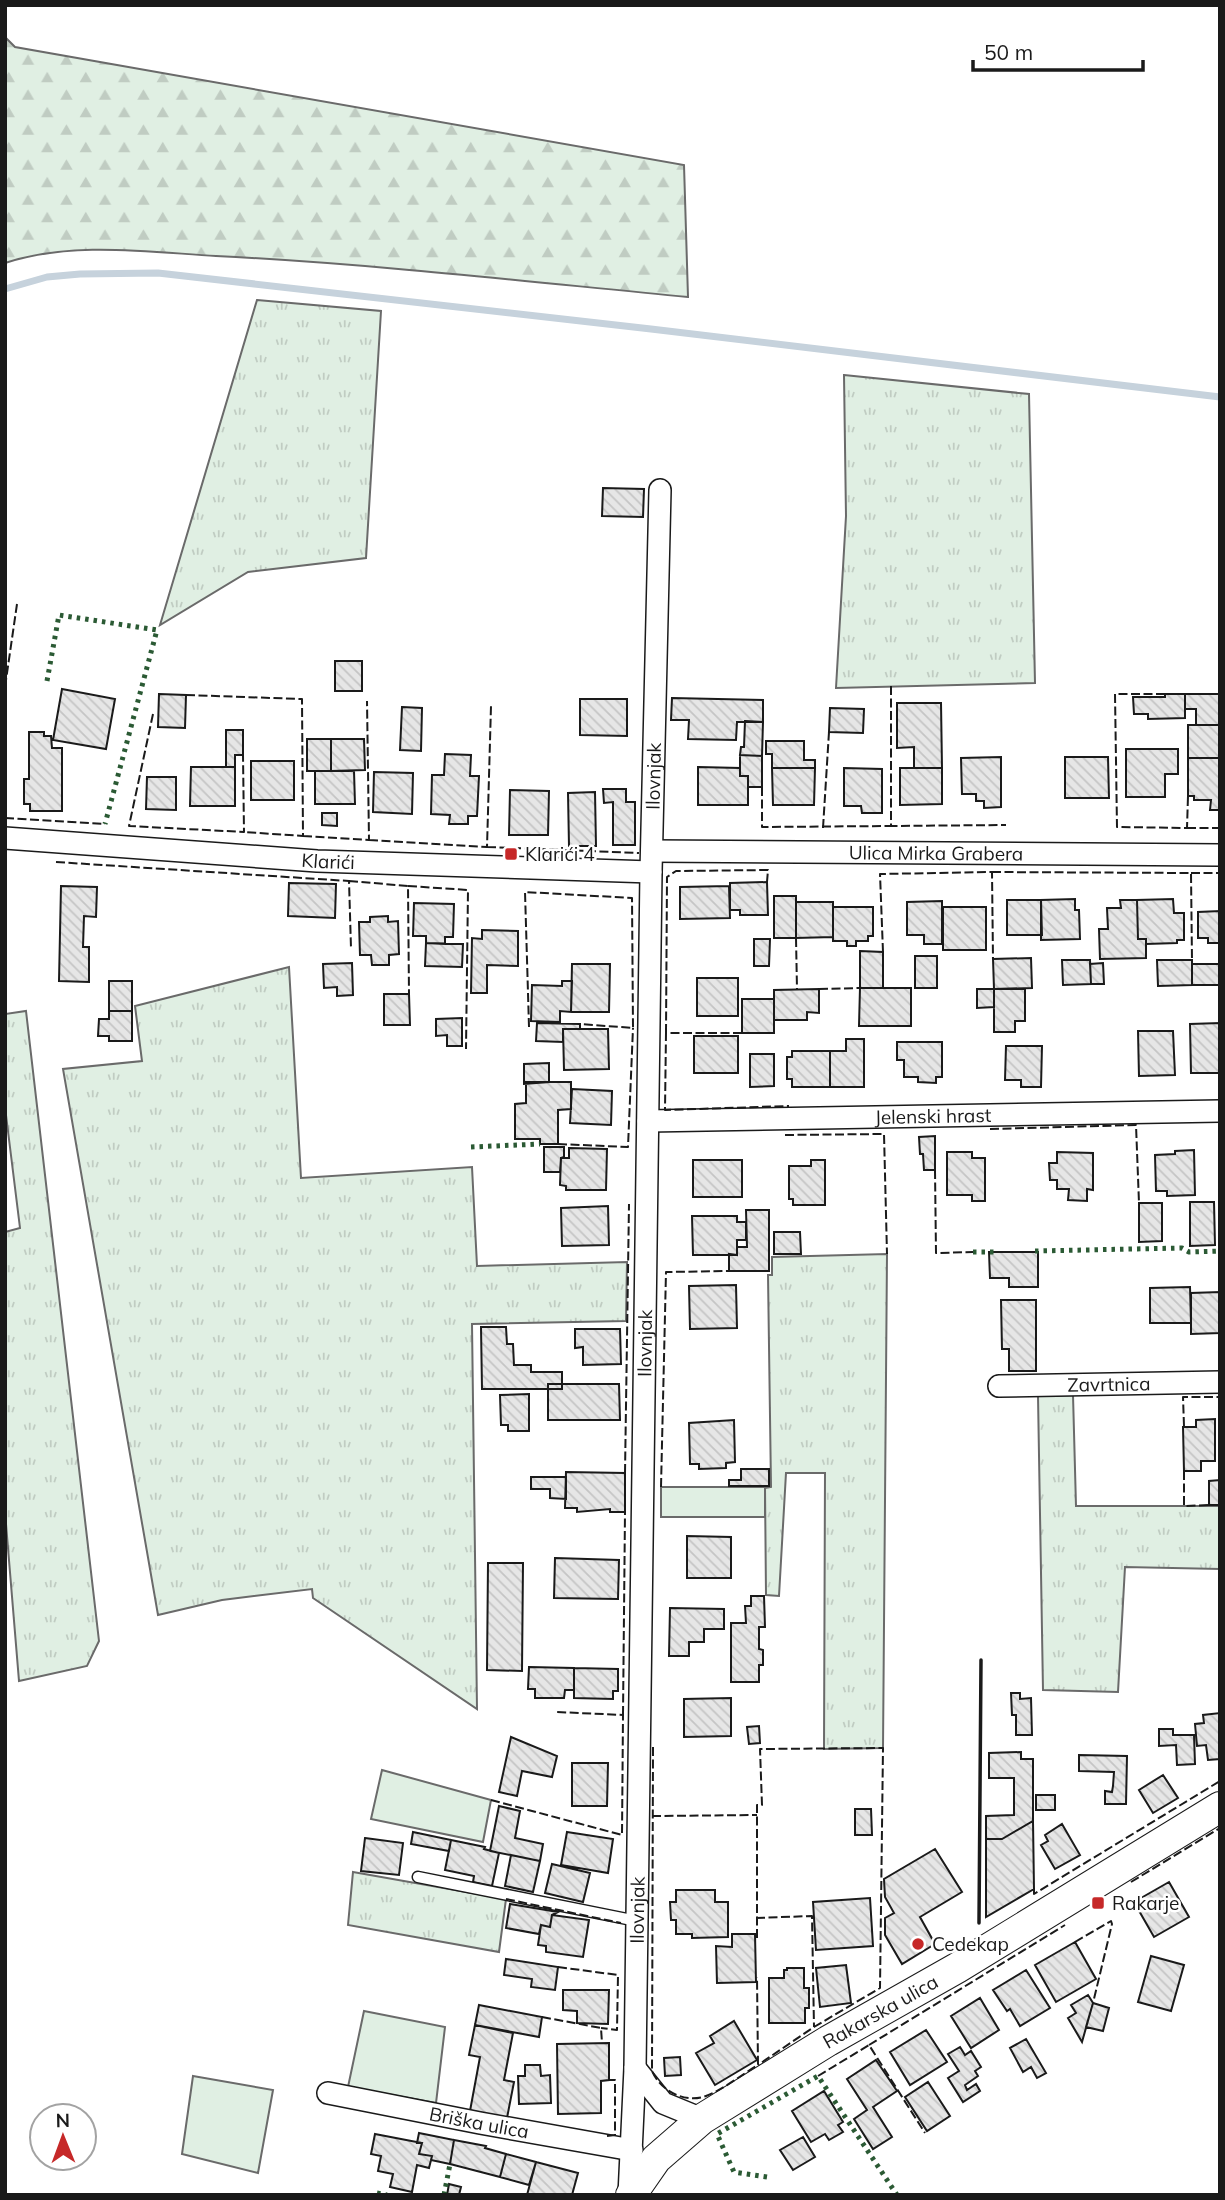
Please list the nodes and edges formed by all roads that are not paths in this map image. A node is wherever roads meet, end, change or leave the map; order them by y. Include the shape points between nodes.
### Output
1 (660, 490) dead end
2 (5, 838) edge
3 (652, 851) junction
4 (1220, 855) edge
5 (651, 872) junction
6 (1220, 1111) edge
7 (648, 1121) junction
8 (1220, 1382) edge
9 (999, 1386) dead end
10 (1220, 1807) edge
11 (418, 1877) dead end
12 (637, 1920) junction
13 (635, 2068) junction
14 (327, 2093) dead end
15 (702, 2119) junction
16 (632, 2150) junction
17 (630, 2195) edge

1 - 3 street, Ilovnjak
2 - 5 street, Klarići via 317,862
3 - 4 street, Ulica Mirka Grabera
3 - 5 street, Ilovnjak
5 - 7 street, Ilovnjak
6 - 7 street, Jelenski hrast
7 - 12 street, Ilovnjak
8 - 9 street, Zavrtnica
10 - 15 main road, Rakarska ulica
11 - 12 lane
12 - 13 street, Ilovnjak
13 - 15 street via 663,2104
13 - 16 street, Ilovnjak
14 - 16 street, Briška ulica
15 - 17 main road, Rakarska ulica via 656,2159
16 - 17 street, Ilovnjak

